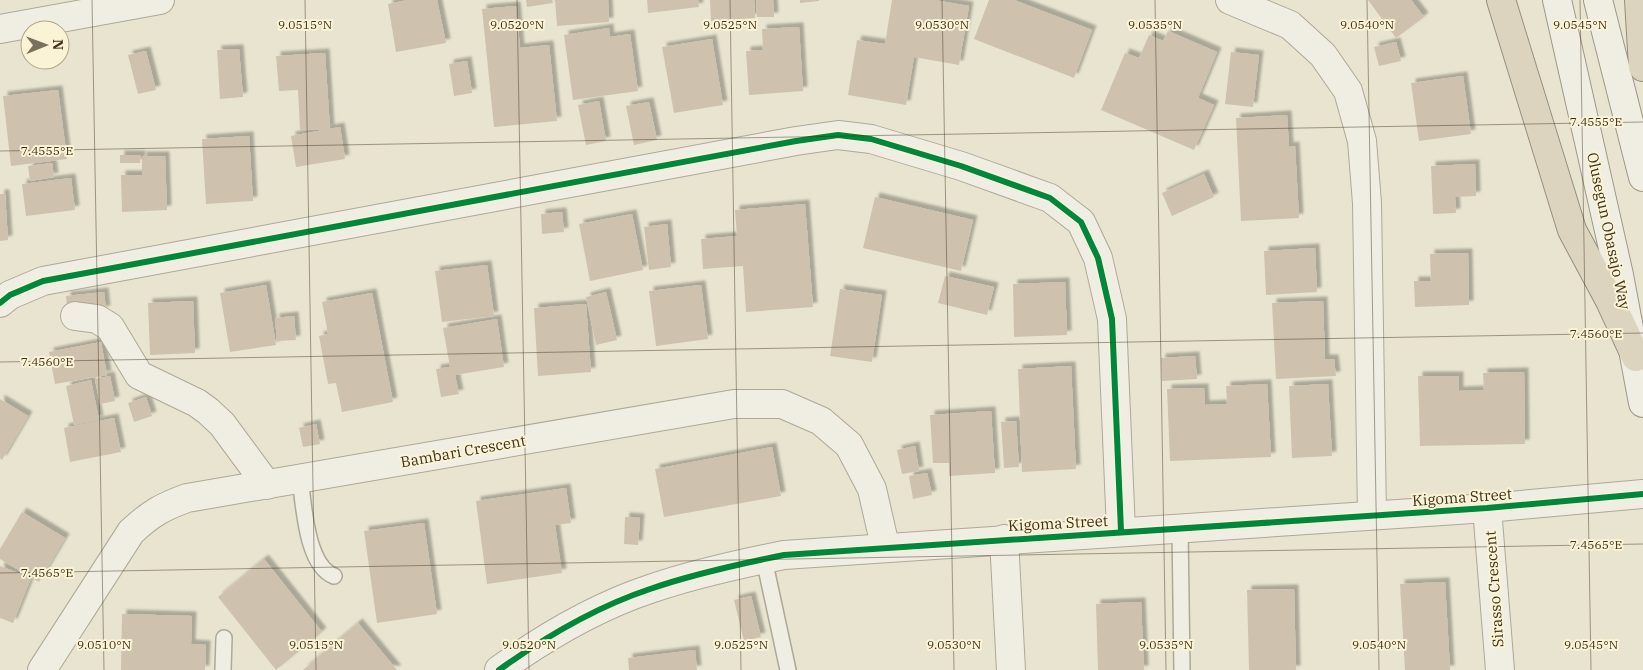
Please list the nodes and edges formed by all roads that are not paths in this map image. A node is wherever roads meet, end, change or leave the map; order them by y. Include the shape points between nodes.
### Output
1 (160, 0) edge
2 (1230, 0) edge
3 (1501, 0) edge
4 (1557, 0) edge
5 (1598, 0) edge
6 (1639, 0) edge
7 (0, 29) edge
8 (1643, 68) edge
9 (1643, 177) edge
10 (0, 303) edge
11 (75, 316) dead end
12 (1636, 357) junction
13 (1643, 403) edge
14 (300, 479) junction
15 (267, 485) junction
16 (1643, 494) edge
17 (1487, 508) junction
18 (1372, 515) junction
19 (1180, 528) junction
20 (1122, 532) junction
21 (1004, 539) junction
22 (885, 546) junction
23 (764, 559) junction
24 (334, 576) dead end
25 (224, 638) dead end
26 (42, 670) edge
27 (223, 670) edge
28 (498, 670) edge
29 (788, 670) edge
30 (1011, 670) edge
31 (1182, 670) edge
32 (1500, 670) edge

1 - 7 street
2 - 18 street via 1290,25 1323,55 1348,91 1362,141 1367,203
3 - 12 highway via 1572,230
4 - 12 street, Olusegun Obasajo Way
5 - 9 street
6 - 8 highway
10 - 20 street via 10,295 43,281 796,141 838,135 871,139 961,166 1050,198 1081,222 1098,258 1112,319
11 - 15 street via 104,322 139,374 208,411 222,424
12 - 13 street, Olusegun Obasajo Way
14 - 15 street, Bambari Crescent
14 - 22 street, Bambari Crescent via 734,404 782,404 821,420 849,444 872,488
14 - 24 lane via 307,526 316,557 324,572
15 - 26 street, Bambari Crescent via 187,498 162,506 147,516 131,532
16 - 17 street, Kigoma Street
17 - 18 street, Kigoma Street
17 - 32 street, Sirasso Crescent
18 - 19 street, Kigoma Street
19 - 20 street, Kigoma Street
19 - 31 lane
20 - 21 street, Kigoma Street
21 - 22 street, Kigoma Street
21 - 30 street
22 - 23 street, Kigoma Street
23 - 28 street, Kigoma Street via 649,589 570,624
23 - 29 lane
25 - 27 lane

